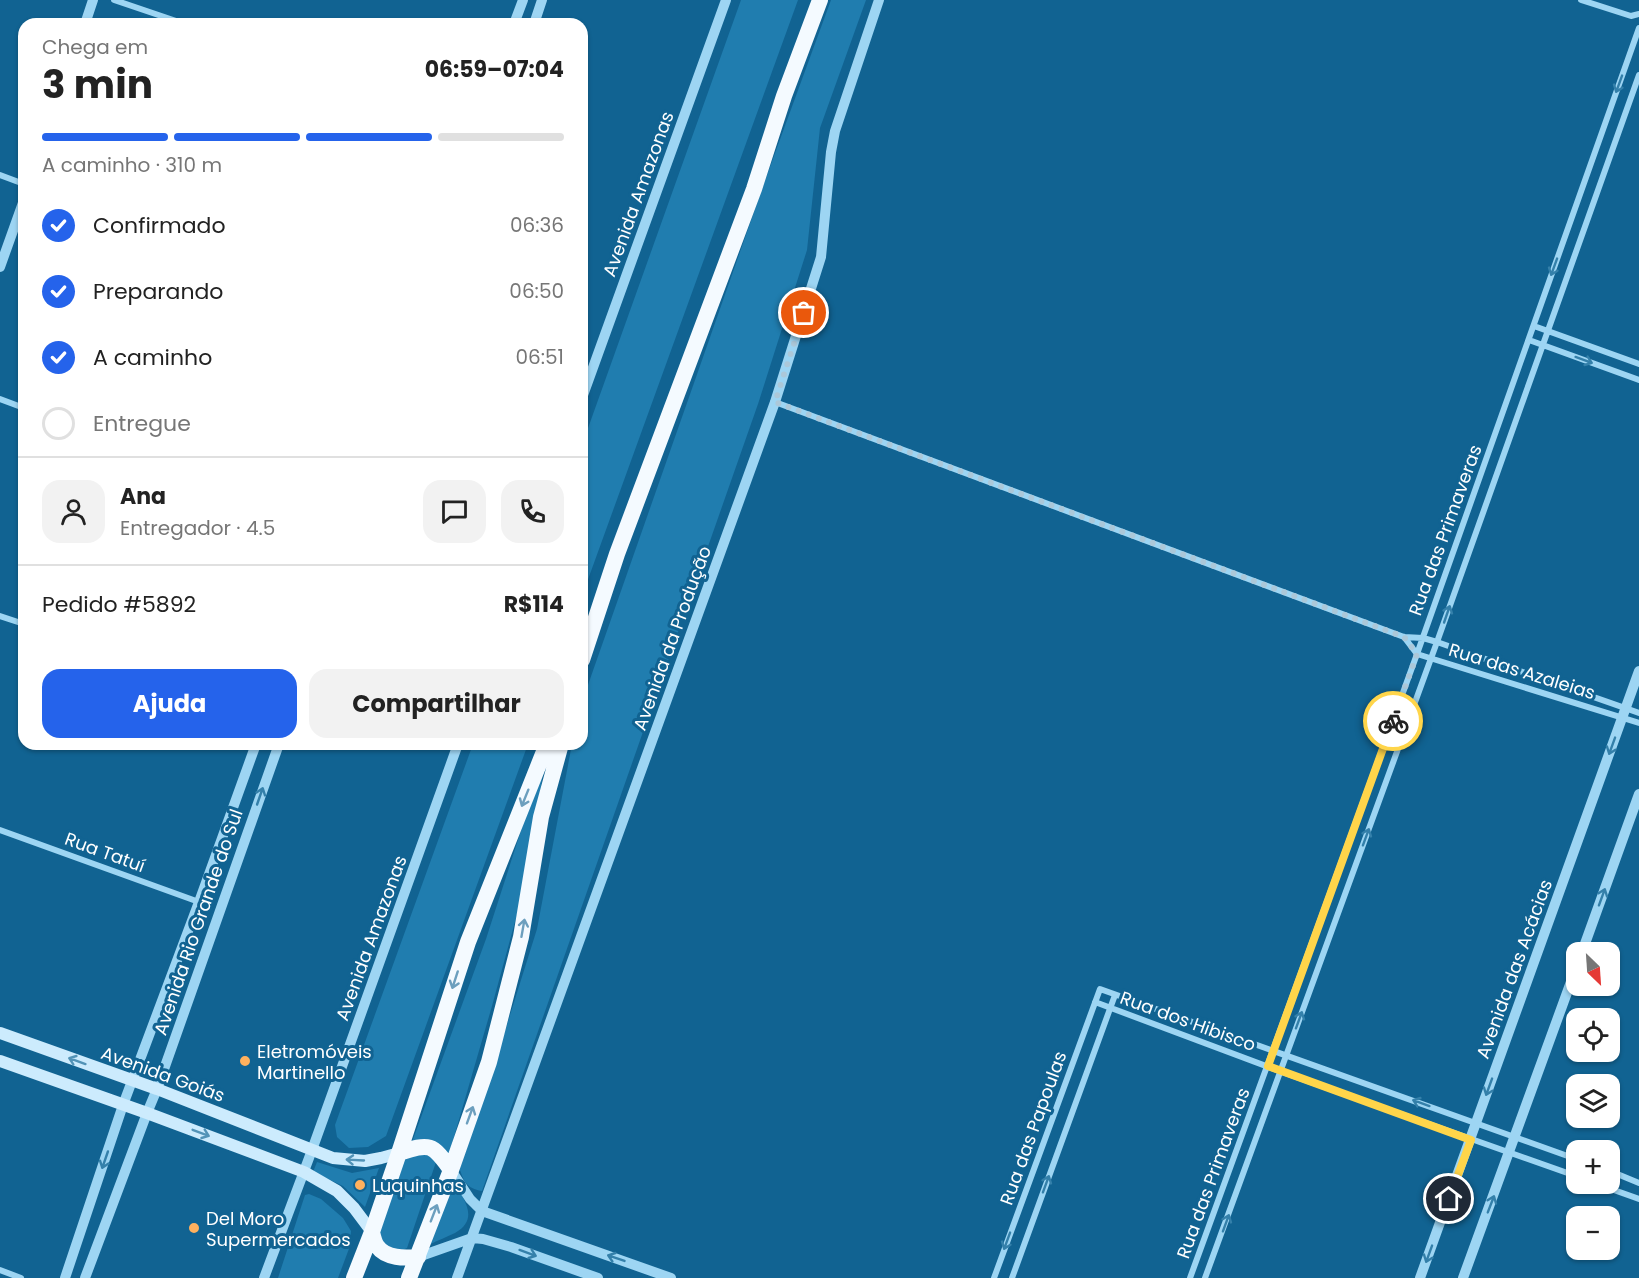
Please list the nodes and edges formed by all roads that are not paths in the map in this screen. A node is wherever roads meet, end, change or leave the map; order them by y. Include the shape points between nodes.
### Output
1 (93, 0) edge
2 (114, 0) edge
3 (522, 0) edge
4 (542, 0) edge
5 (820, 0) edge
6 (879, 0) edge
7 (1581, 0) edge
8 (723, 1) edge
9 (1639, 14) edge
10 (1631, 16) junction
11 (87, 18) edge
12 (167, 18) edge
13 (516, 18) edge
14 (536, 18) edge
15 (1639, 27) edge
16 (1639, 75) edge
17 (0, 175) edge
18 (18, 182) edge
19 (18, 217) edge
20 (0, 267) edge
21 (1533, 326) junction
22 (1547, 331) junction
23 (1529, 340) junction
24 (1542, 344) junction
25 (1639, 364) edge
26 (588, 374) edge
27 (1639, 380) edge
28 (0, 399) edge
29 (775, 402) junction
30 (18, 406) edge
31 (0, 616) edge
32 (18, 622) edge
33 (1404, 637) junction
34 (1423, 638) junction
35 (588, 642) edge
36 (1437, 642) junction
37 (1417, 654) junction
38 (1431, 658) junction
39 (1639, 671) edge
40 (1639, 712) edge
41 (1624, 713) junction
42 (1639, 723) edge
43 (254, 750) edge
44 (277, 750) edge
45 (456, 750) edge
46 (545, 750) edge
47 (559, 750) edge
48 (1639, 794) edge
49 (0, 830) edge
50 (199, 902) junction
51 (1586, 942) edge
52 (1100, 989) joint
53 (1115, 995) junction
54 (1566, 996) edge
55 (1095, 1002) junction
56 (1110, 1008) junction
57 (0, 1033) edge
58 (1273, 1052) junction
59 (1286, 1056) junction
60 (0, 1061) edge
61 (1268, 1066) junction
62 (1282, 1071) junction
63 (132, 1081) junction
64 (157, 1089) junction
65 (123, 1105) junction
66 (147, 1113) junction
67 (1476, 1123) junction
68 (1516, 1137) junction
69 (1471, 1140) junction
70 (312, 1150) junction
71 (1510, 1152) junction
72 (399, 1153) junction
73 (1566, 1155) edge
74 (451, 1170) junction
75 (304, 1172) junction
76 (1566, 1172) edge
77 (1620, 1175) edge
78 (1639, 1182) edge
79 (1620, 1192) edge
80 (1639, 1199) edge
81 (482, 1211) junction
82 (372, 1232) junction
83 (472, 1238) junction
84 (418, 1257) junction
85 (0, 1270) edge
86 (21, 1278) edge
87 (65, 1278) edge
88 (85, 1278) edge
89 (264, 1278) edge
90 (354, 1278) edge
91 (409, 1278) edge
92 (457, 1278) edge
93 (598, 1278) edge
94 (671, 1278) edge
95 (994, 1278) edge
96 (1012, 1278) edge
97 (1190, 1278) edge
98 (1205, 1278) edge
99 (1420, 1278) edge
100 (1463, 1278) edge

1 - 11 street
2 - 12 street
3 - 13 street
4 - 14 street
5 - 35 highway
6 - 29 street, Avenida da Produção via 835,131 821,257
7 - 10 street
8 - 26 street, Avenida Amazonas
9 - 10 street
10 - 15 street
15 -> 21 street, Rua das Primaveras
16 - 22 street, Rua das Primaveras
17 - 18 street
19 - 20 street
21 - 22 street
21 - 23 street, Rua das Primaveras
22 - 24 street, Rua das Primaveras
22 - 25 street
23 - 24 street
23 - 34 street, Rua das Primaveras
24 -> 27 street
36 -> 24 street, Rua das Primaveras
28 - 30 street
29 - 33 street, Rua das Azaleias
29 - 81 street, Avenida da Produção
31 - 32 street
33 - 34 street, Rua das Azaleias
33 - 37 street
34 - 36 street, Rua das Azaleias
34 - 37 street, Rua das Primaveras
36 - 38 street, Rua das Primaveras
36 - 41 street, Rua das Azaleias
37 - 38 street, Rua das Azaleias
37 - 58 street, Rua das Primaveras
38 - 41 street, Rua das Azaleias
59 -> 38 street, Rua das Primaveras
39 - 41 street, Avenida das Acácias
40 - 41 street, Rua das Azaleias
41 - 42 street, Rua das Azaleias
41 -> 67 street, Avenida das Acácias
43 - 50 street, Avenida Rio Grande do Sul
64 -> 44 street, Avenida Rio Grande do Sul
45 - 70 street, Avenida Amazonas
46 -> 72 highway via 468,942
74 -> 47 highway via 492,1050 521,937 541,817
51 -> 48 street
49 - 50 street, Rua Tatuí
50 - 63 street, Avenida Rio Grande do Sul
52 - 53 street, Rua dos Hibisco
52 - 55 street, Rua das Papoulas
53 - 56 street, Rua das Papoulas
53 - 58 street, Rua dos Hibisco
54 - 68 street
55 - 56 street, Rua dos Hibisco
55 -> 95 street, Rua das Papoulas
56 - 61 street, Rua dos Hibisco
96 -> 56 street, Rua das Papoulas
63 -> 57 main road, Avenida Goiás
58 - 59 street, Rua dos Hibisco
58 - 61 street, Rua das Primaveras
59 - 62 street, Rua das Primaveras
67 -> 59 street, Rua dos Hibisco
60 - 65 main road
61 - 62 street, Rua dos Hibisco
61 - 97 street, Rua das Primaveras
62 - 69 street, Rua dos Hibisco
98 -> 62 street, Rua das Primaveras
63 - 64 main road, Avenida Goiás
63 - 65 street, Avenida Rio Grande do Sul
64 - 66 street, Avenida Rio Grande do Sul
64 - 70 main road, Avenida Goiás
65 - 66 main road
65 -> 87 street, Avenida Rio Grande do Sul
66 -> 75 main road
66 - 88 street, Avenida Rio Grande do Sul
67 - 68 street, Rua dos Hibisco
67 - 69 street, Avenida das Acácias
68 - 71 street
68 - 73 street, Rua dos Hibisco
69 - 71 street, Rua dos Hibisco
69 -> 99 street, Avenida das Acácias
72 -> 70 main road, Avenida Goiás via 365,1161 333,1158
70 - 75 street, Avenida Amazonas
71 - 76 street, Rua dos Hibisco
100 -> 71 street
72 - 74 highway via 419,1146 432,1147
72 - 82 highway
74 - 81 street
84 -> 74 highway
75 - 82 main road via 337,1191
75 - 89 street, Avenida Amazonas
77 - 78 street
79 - 80 street
81 - 83 street, Avenida da Produção
94 -> 81 street
82 - 84 highway via 377,1246 387,1254
82 - 90 highway
83 - 84 street
83 - 92 street, Avenida da Produção
83 -> 93 street via 511,1247
84 - 91 highway
85 - 86 street

